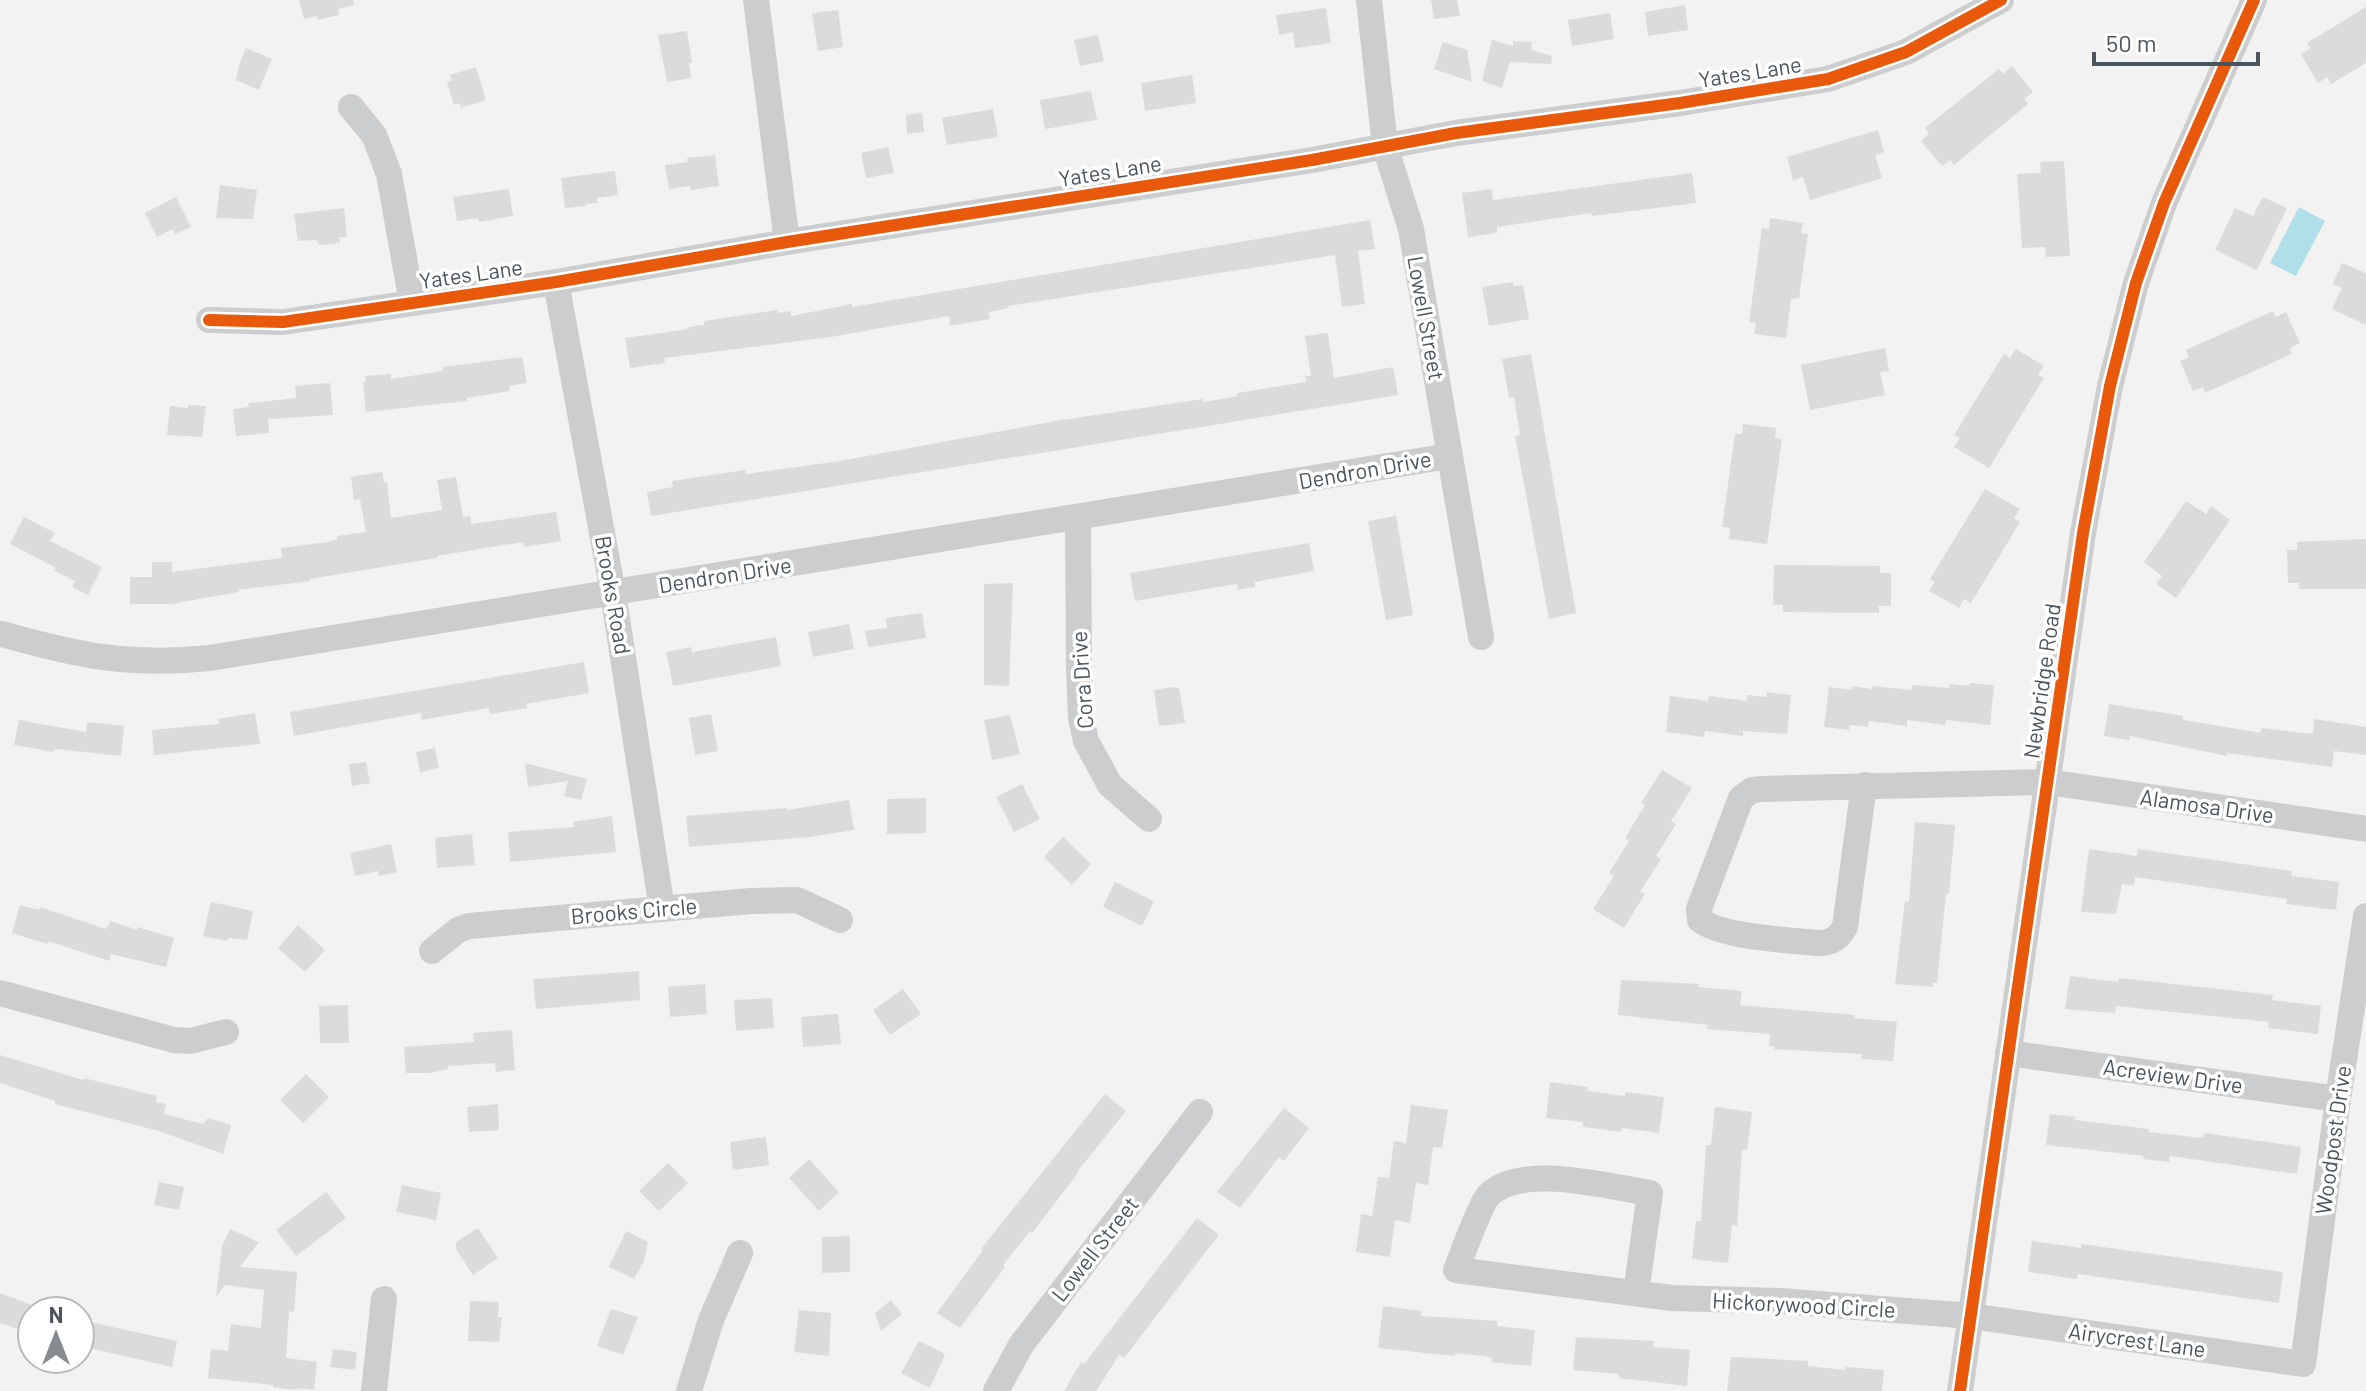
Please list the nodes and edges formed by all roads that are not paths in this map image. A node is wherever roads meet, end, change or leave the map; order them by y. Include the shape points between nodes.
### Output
1 (756, 0) edge
2 (1369, 0) edge
3 (2001, 0) edge
4 (2254, 0) edge
5 (351, 107) dead end
6 (1385, 146) junction
7 (787, 242) junction
8 (556, 282) junction
9 (412, 303) junction
10 (209, 320) dead end
11 (1449, 456) junction
12 (1078, 518) junction
13 (613, 593) junction
14 (2, 634) edge
15 (1481, 637) dead end
16 (2048, 782) junction
17 (1864, 785) junction
18 (1149, 819) dead end
19 (2366, 829) edge
20 (662, 909) junction
21 (2366, 916) edge
22 (840, 920) dead end
23 (432, 951) dead end
24 (0, 993) edge
25 (226, 1032) dead end
26 (2008, 1053) junction
27 (2338, 1099) junction
28 (1200, 1112) dead end
29 (740, 1253) dead end
30 (1636, 1293) junction
31 (384, 1299) dead end
32 (1971, 1316) junction
33 (2303, 1364) joint
34 (374, 1391) edge
35 (689, 1391) edge
36 (996, 1391) edge
37 (1960, 1391) edge

1 - 7 street
2 - 6 street, Lowell Street
3 - 6 street, Yates Lane via 1906,52 1828,79
4 - 16 street, Newbridge Road via 2164,203 2136,283 2098,442
5 - 9 street via 374,135 389,174
6 - 7 street, Yates Lane
6 - 11 street, Lowell Street via 1411,229
7 - 8 street, Yates Lane
8 - 9 street, Yates Lane
8 - 13 street, Brooks Road
9 - 10 street, Yates Lane via 283,322
11 - 12 street, Dendron Drive
11 - 15 street, Lowell Street
12 - 13 street, Dendron Drive
12 - 18 street, Cora Drive via 1079,681 1086,741 1110,785
13 - 14 street, Dendron Drive via 170,662 100,658
13 - 20 street, Brooks Road
16 - 17 street, Alamosa Drive
16 - 19 street, Alamosa Drive
16 - 26 street, Newbridge Road
17 - 17 street, Alamosa Drive via 1752,790 1741,798 1699,909 1700,920 1726,931 1817,943 1839,937 1845,927
20 - 22 street, Brooks Circle via 797,900
20 - 23 street, Brooks Circle via 469,926
21 - 27 street, Woodpost Drive
24 - 25 street via 174,1040
26 - 27 street, Acreview Drive
26 - 32 street, Newbridge Road
27 - 33 street, Woodpost Drive
28 - 36 street, Lowell Street via 1021,1345
29 - 35 street
30 - 30 street, Hickorywood Circle via 1650,1193 1557,1180 1511,1181 1488,1196 1456,1270
30 - 32 street, Hickorywood Circle
31 - 34 street
32 - 33 street, Airycrest Lane
32 - 37 street, Newbridge Road

